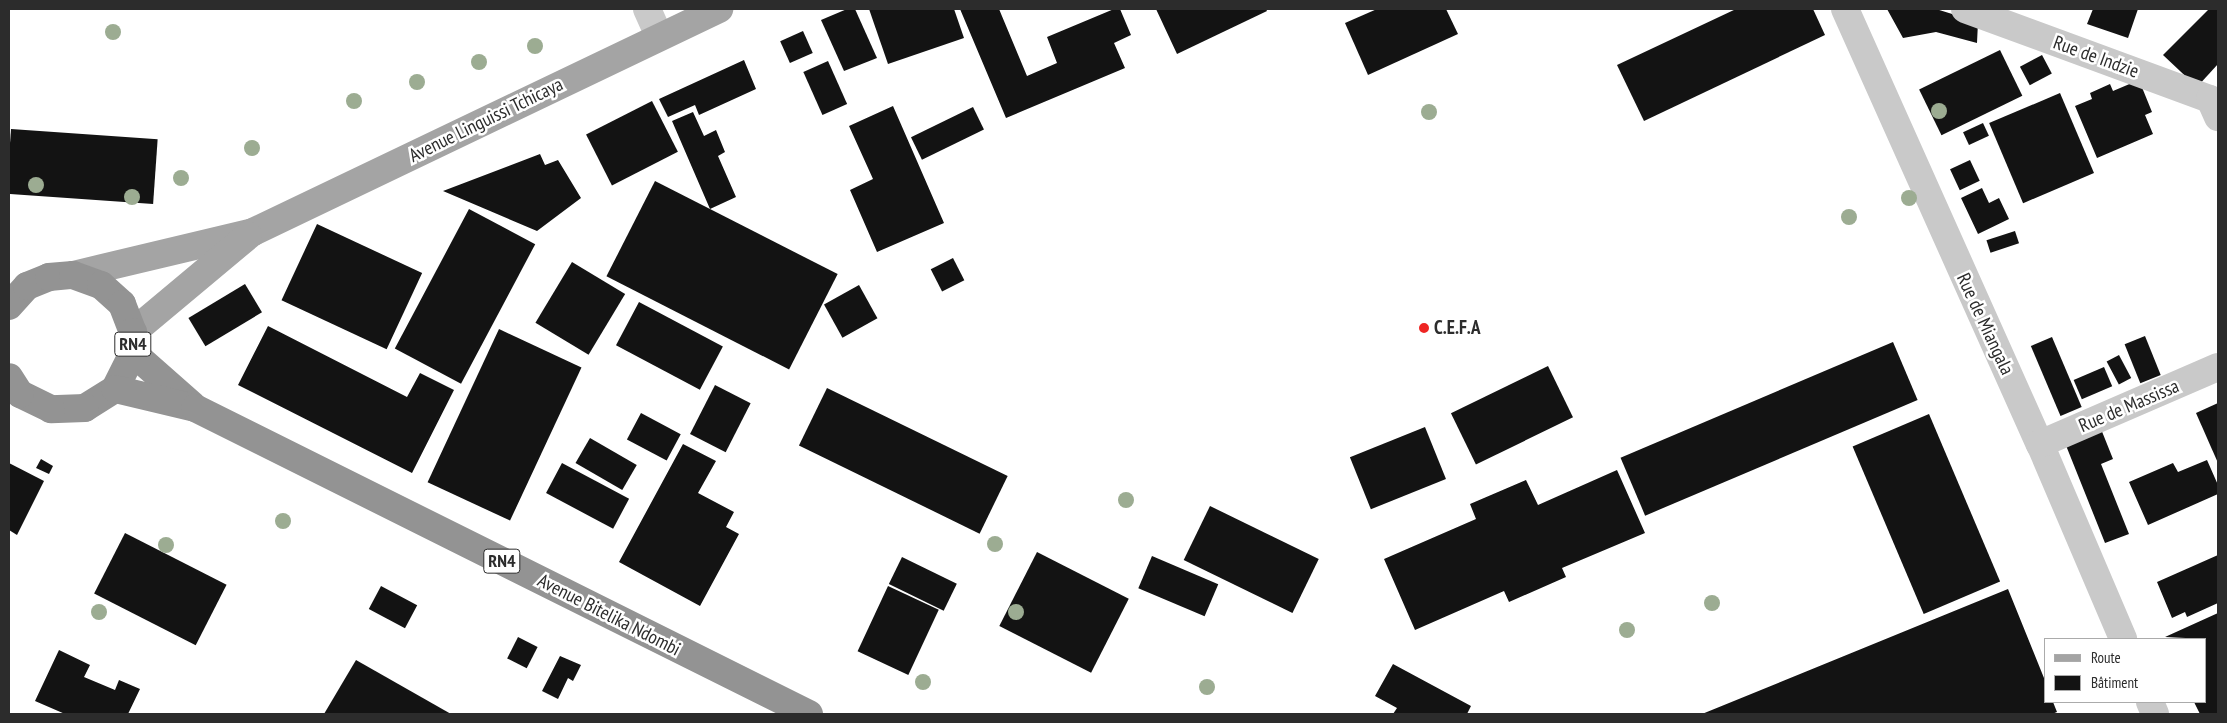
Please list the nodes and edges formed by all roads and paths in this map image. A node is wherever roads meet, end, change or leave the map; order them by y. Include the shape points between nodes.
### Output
1 (647, 9) edge
2 (719, 9) edge
3 (1845, 9) edge
4 (1965, 9) edge
5 (659, 36) junction
6 (2218, 117) edge
7 (253, 232) junction
8 (73, 275) junction
9 (9, 304) edge
10 (133, 343) junction
11 (2218, 367) edge
12 (9, 377) edge
13 (115, 389) junction
14 (195, 408) junction
15 (2040, 444) junction
16 (2123, 638) edge
17 (809, 714) edge

1 - 5 street
2 - 5 main road, Avenue Linguissi Tchicaya
3 - 15 street, Rue de Miangala
4 - 6 street, Rue de Indzie via 2210,99
5 - 7 main road, Avenue Linguissi Tchicaya
7 - 8 main road
7 - 10 main road
8 - 9 highway, RN4 via 49,277 27,286
8 - 10 highway, RN4 via 101,285 122,304
10 - 13 highway, RN4
10 - 14 highway, RN4
11 - 15 street, Rue de Massissa
12 - 13 highway via 20,394 51,409 85,408
13 - 14 highway, RN4
14 - 17 highway, Avenue Bitelika Ndombi / RN4
15 - 16 street, Rue de Miangala

